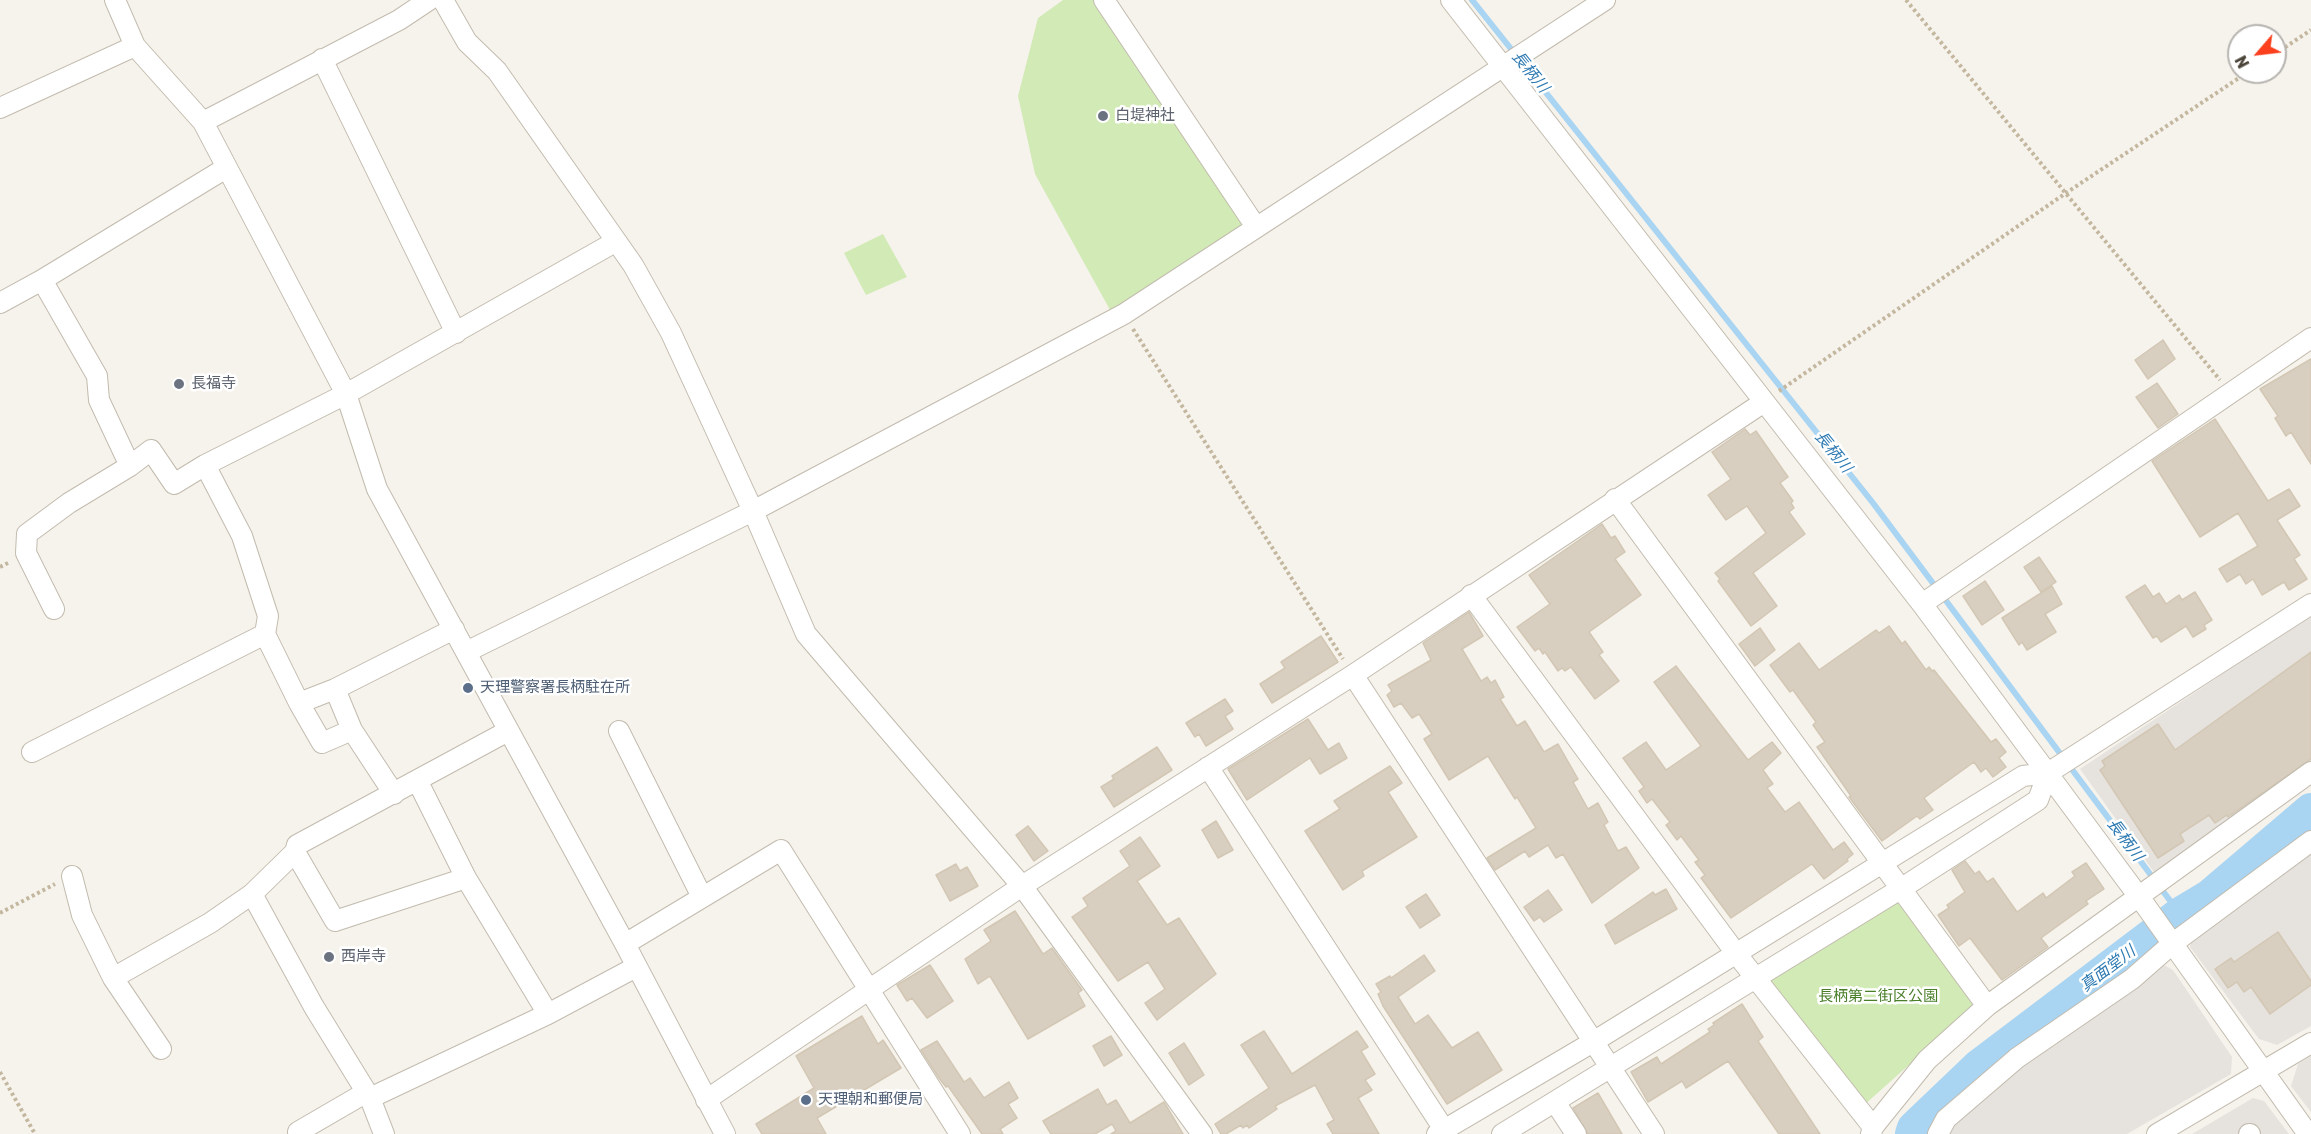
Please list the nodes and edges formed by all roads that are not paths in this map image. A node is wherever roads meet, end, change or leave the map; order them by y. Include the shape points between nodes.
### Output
1 (115, 0) edge
2 (429, 0) edge
3 (443, 0) edge
4 (1104, 0) edge
5 (1451, 0) edge
6 (1605, 0) edge
7 (135, 46) junction
8 (321, 59) junction
9 (1504, 66) junction
10 (0, 108) edge
11 (203, 122) junction
12 (226, 168) junction
13 (1256, 227) junction
14 (615, 242) junction
15 (42, 280) junction
16 (0, 303) edge
17 (456, 333) junction
18 (2311, 338) edge
19 (346, 394) junction
20 (1764, 402) junction
21 (205, 465) junction
22 (130, 466) junction
23 (1615, 498) junction
24 (753, 511) junction
25 (1471, 595) junction
26 (1922, 604) junction
27 (2311, 604) edge
28 (54, 609) dead end
29 (454, 629) junction
30 (266, 634) junction
31 (466, 652) junction
32 (1353, 675) junction
33 (335, 689) junction
34 (299, 703) junction
35 (352, 730) junction
36 (508, 731) junction
37 (619, 731) dead end
38 (32, 752) dead end
39 (1208, 767) junction
40 (2311, 772) edge
41 (2048, 773) junction
42 (418, 782) junction
43 (394, 794) junction
44 (2311, 841) edge
45 (295, 852) junction
46 (1883, 861) junction
47 (72, 876) road end
48 (466, 878) junction
49 (1022, 885) junction
50 (1902, 888) junction
51 (252, 894) junction
52 (702, 897) junction
53 (2142, 902) junction
54 (2170, 941) junction
55 (625, 944) junction
56 (1735, 952) junction
57 (636, 967) junction
58 (113, 978) junction
59 (1756, 978) junction
60 (870, 988) junction
61 (1987, 1006) junction
62 (548, 1014) junction
63 (1593, 1042) junction
64 (2311, 1042) edge
65 (161, 1049) dead end
66 (1610, 1067) junction
67 (2263, 1070) junction
68 (367, 1096) junction
69 (706, 1100) junction
70 (1554, 1102) junction
71 (1872, 1131) edge
72 (2167, 1131) edge
73 (298, 1132) edge
74 (1442, 1132) edge
75 (384, 1134) edge
76 (725, 1134) edge
77 (960, 1134) edge
78 (1202, 1134) edge
79 (1502, 1134) edge
80 (1576, 1134) edge
81 (1654, 1134) edge
82 (1938, 1134) edge
83 (2308, 1134) edge

1 - 7 street
2 - 8 street via 399,20
3 - 14 street via 467,42 497,71
4 - 13 street
5 - 9 street
6 - 9 street
7 - 10 street
7 - 11 street
8 - 11 street
8 - 17 street
9 - 13 street
9 - 20 street
11 - 12 street
12 - 15 street
12 - 19 street
13 - 24 street via 1124,315
14 - 17 street
14 - 24 street via 633,265 671,333
15 - 16 street
15 - 22 street via 97,376 99,400
17 - 19 street
18 - 26 street
19 - 21 street
19 - 29 street via 376,489
20 - 23 street
20 - 26 street
21 - 22 street via 174,484 152,450
21 - 30 street via 242,536 261,587 268,616
22 - 28 street via 27,534 26,553
23 - 25 street
23 - 46 street
24 - 31 street
24 - 49 street via 806,634
25 - 32 street
25 - 56 street
26 - 41 street
27 - 41 street
29 - 31 street
29 - 33 street
30 - 34 street
30 - 38 street
31 - 36 street
32 - 39 street
32 - 63 street
33 - 34 street
33 - 35 street
34 - 35 street via 321,743
35 - 43 street
36 - 42 street
36 - 55 street
37 - 52 street
39 - 49 street
39 - 74 street
40 - 53 street
41 - 46 street via 2022,776
41 - 50 street via 2038,800
41 - 53 street
42 - 43 street
42 - 48 street
43 - 45 street via 297,844
44 - 54 street
45 - 48 street via 335,921
45 - 51 street
46 - 50 street
46 - 56 street
47 - 58 street via 82,915
48 - 62 street
49 - 60 street
49 - 78 street
50 - 59 street
50 - 61 street
51 - 58 street via 210,923
51 - 68 street
52 - 55 street
52 - 60 street via 781,850
53 - 54 street
53 - 61 street
54 - 67 street
54 - 82 street via 2132,979 2017,1059 1946,1119
55 - 57 street
56 - 59 street
56 - 63 street
57 - 62 street
57 - 69 street
58 - 65 street
59 - 66 street
59 - 71 street
60 - 69 street
60 - 77 street
61 - 71 street via 1927,1060
62 - 68 street
63 - 66 street
63 - 74 street
64 - 67 street
66 - 70 street
66 - 81 street
67 - 72 street
67 - 83 street
68 - 73 street
68 - 75 street
69 - 76 street
70 - 79 street
70 - 80 street

